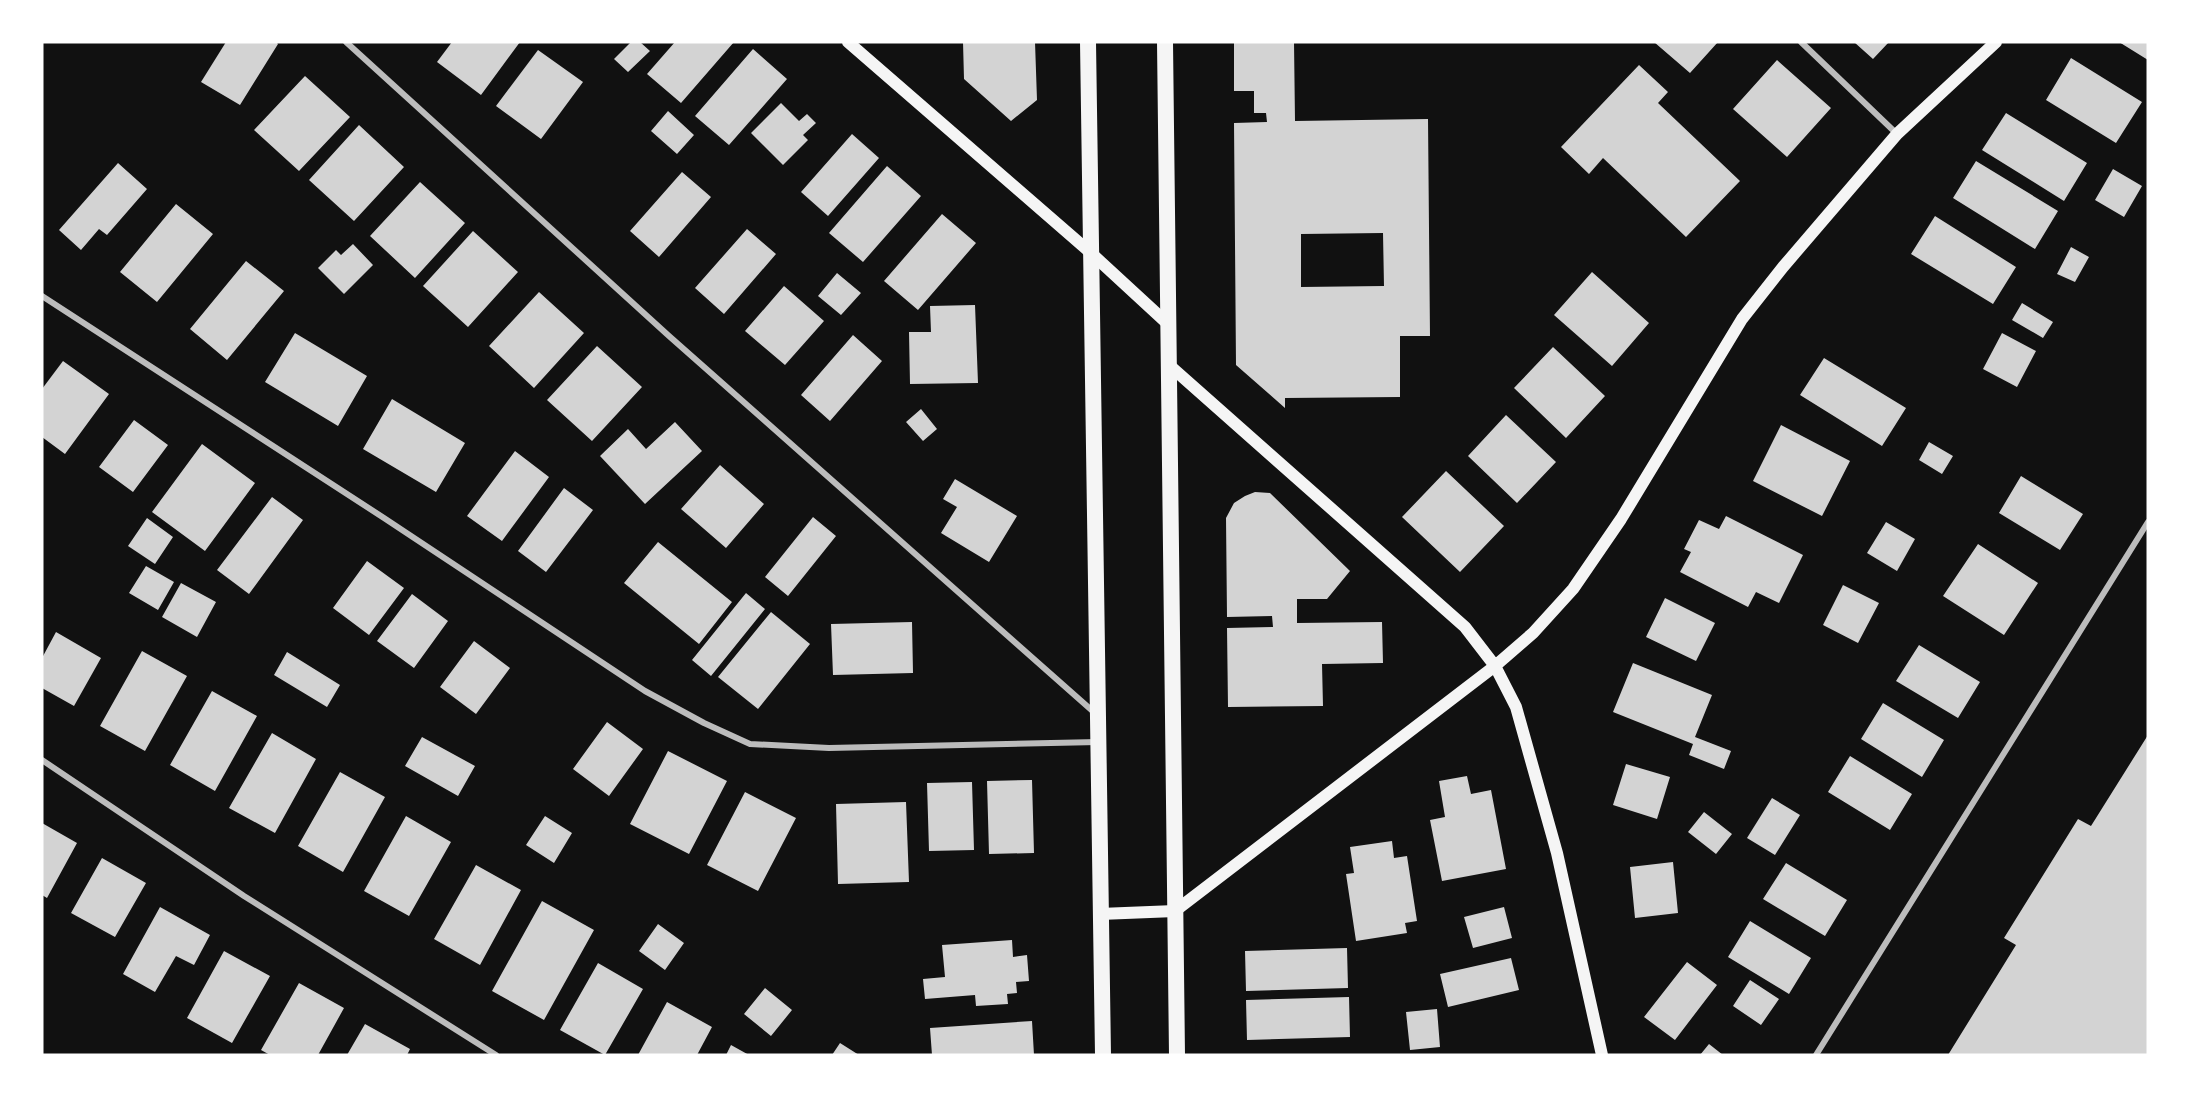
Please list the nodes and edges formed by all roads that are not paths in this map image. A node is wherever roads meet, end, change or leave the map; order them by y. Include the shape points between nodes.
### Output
1 (346, 42) edge
2 (848, 42) edge
3 (1088, 42) edge
4 (1165, 42) edge
5 (1801, 42) edge
6 (1996, 42) edge
7 (1897, 134) junction
8 (1091, 253) junction
9 (42, 296) edge
10 (1168, 324) junction
11 (1168, 365) junction
12 (2148, 522) edge
13 (1495, 666) junction
14 (1098, 717) junction
15 (1099, 742) junction
16 (42, 760) edge
17 (1175, 911) junction
18 (1100, 914) junction
19 (496, 1055) edge
20 (1103, 1055) edge
21 (1177, 1055) edge
22 (1602, 1055) edge
23 (1816, 1055) edge

1 - 14 street via 669,336
2 - 8 main road
3 - 8 highway
4 - 10 highway
5 - 7 street
6 - 7 main road
7 - 13 main road via 1742,318 1621,519 1573,589 1533,633
8 - 10 main road
8 - 14 highway
9 - 15 street via 645,691 750,744 829,748
10 - 11 highway
11 - 13 main road via 1465,627
11 - 17 highway
12 - 23 street
13 - 17 main road
13 - 22 main road via 1516,707 1557,853
14 - 15 highway
15 - 18 highway
16 - 19 street via 244,896
17 - 18 main road
17 - 21 highway
18 - 20 highway

